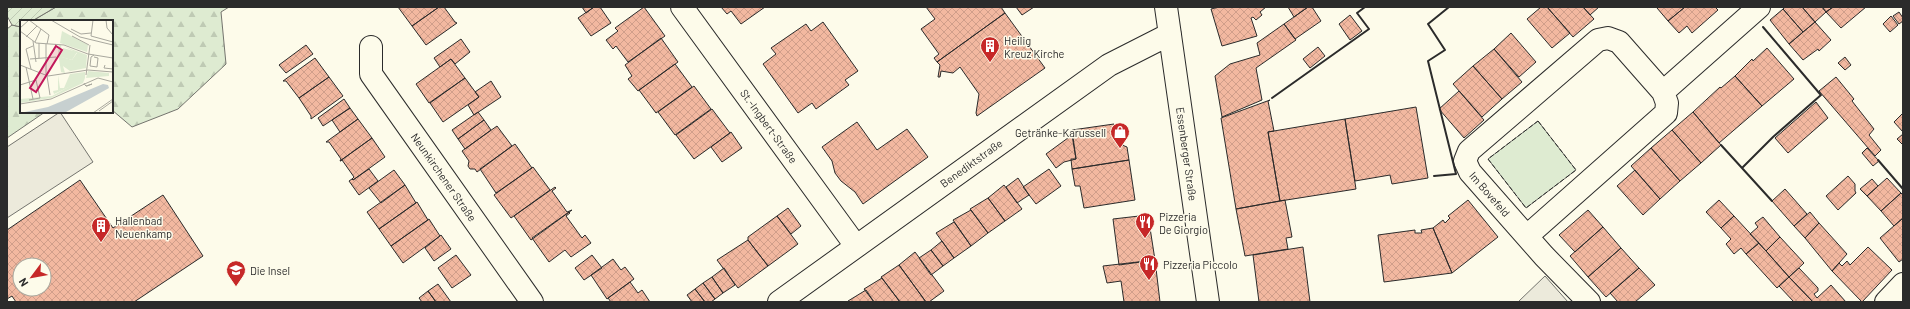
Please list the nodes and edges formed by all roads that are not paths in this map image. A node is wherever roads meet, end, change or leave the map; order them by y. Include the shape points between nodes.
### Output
1 (682, 7) edge
2 (1166, 7) edge
3 (1759, 7) edge
4 (1170, 34) junction
5 (371, 46) dead end
6 (1663, 92) junction
7 (1527, 236) junction
8 (856, 246) junction
9 (1903, 284) edge
10 (532, 302) edge
11 (779, 302) edge
12 (1208, 302) edge
13 (1589, 302) edge
14 (1886, 302) edge

1 - 8 street, St.-Ingbert-Straße
2 - 4 street, Essenberger Straße
3 - 6 street
4 - 8 street, Benediktstraße via 1109,65
4 - 12 street, Essenberger Straße
5 - 10 street, Neunkirchener Straße via 371,74
6 - 7 street via 1668,103 1666,113
6 - 7 street, Im Bovefeld via 1619,42 1608,38 1598,40 1469,151 1465,161 1470,172
7 - 13 street, Im Bovefeld
8 - 11 street, Benediktstraße
9 - 14 street

